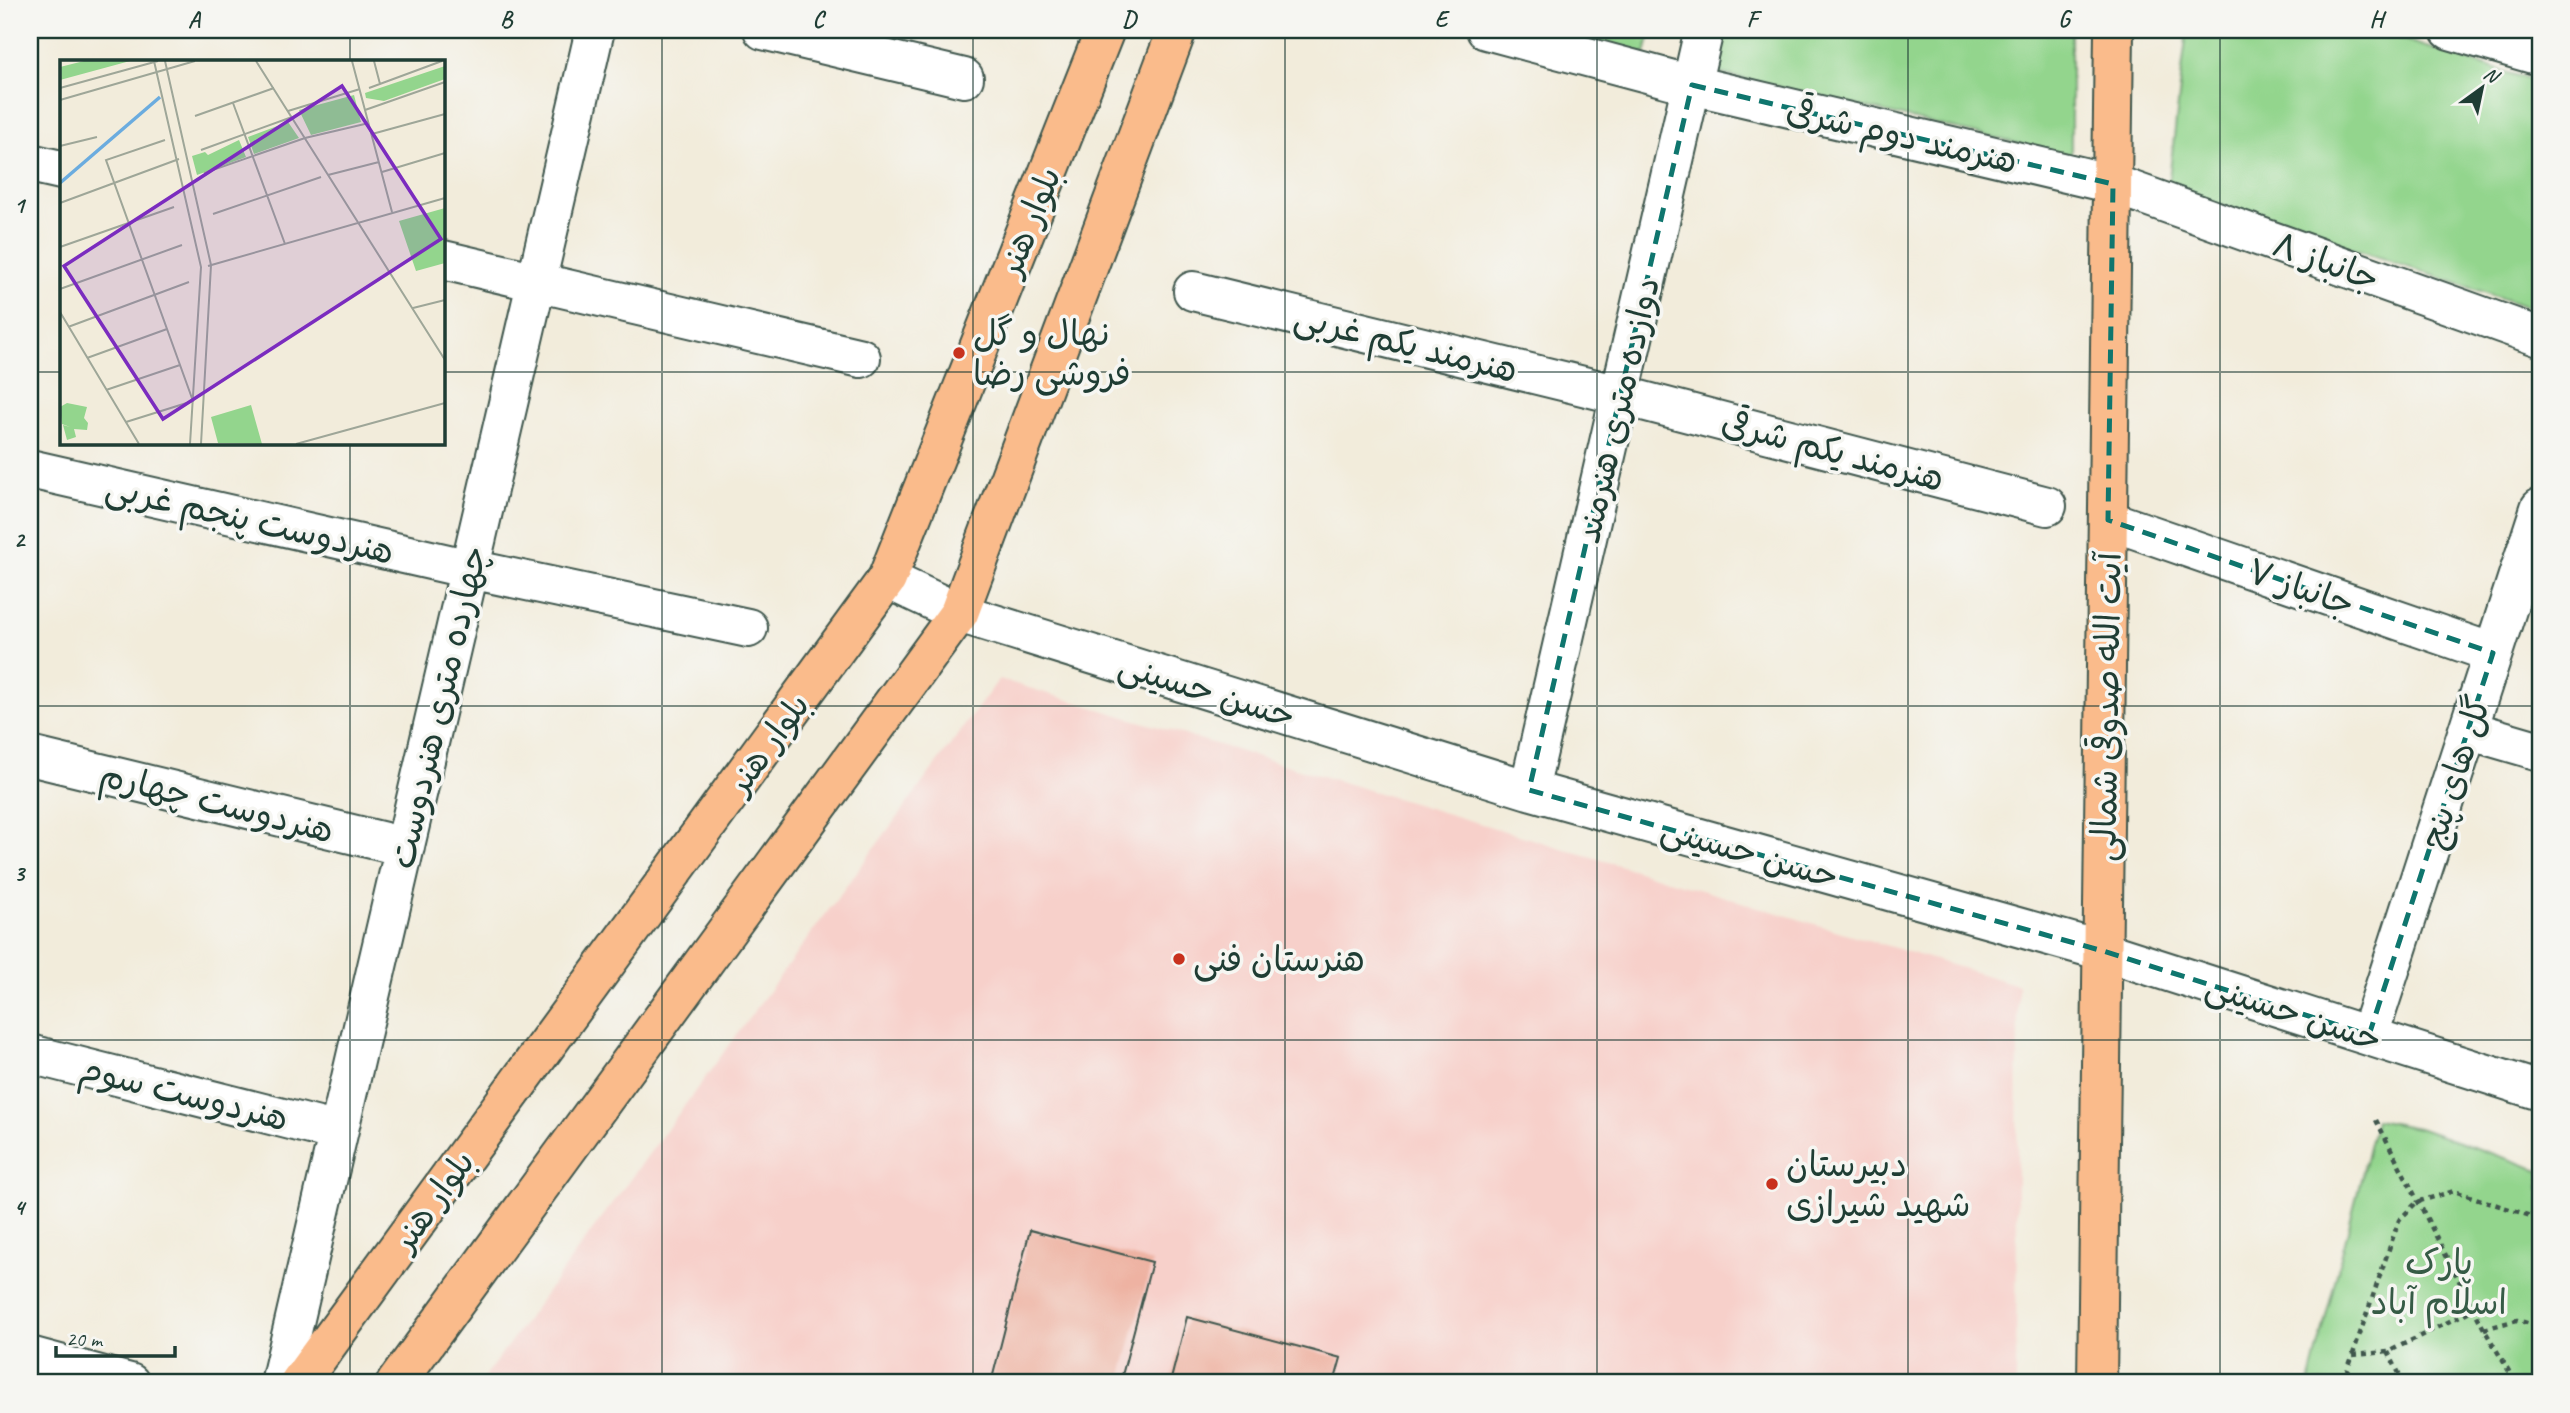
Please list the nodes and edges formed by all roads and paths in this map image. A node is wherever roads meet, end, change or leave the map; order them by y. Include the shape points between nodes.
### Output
1 (595, 30) edge
2 (763, 30) edge
3 (1104, 30) edge
4 (1177, 30) edge
5 (1486, 30) edge
6 (1704, 30) edge
7 (2114, 30) edge
8 (2450, 30) edge
9 (2540, 56) edge
10 (964, 78) dead end
11 (1692, 85) junction
12 (30, 163) edge
13 (60, 170) edge
14 (2113, 184) junction
15 (444, 260) edge
16 (536, 282) junction
17 (1192, 291) dead end
18 (2540, 337) edge
19 (861, 358) dead end
20 (1620, 394) junction
21 (30, 469) edge
22 (2047, 506) dead end
23 (2540, 508) edge
24 (2108, 520) junction
25 (470, 569) junction
26 (887, 579) junction
27 (959, 613) junction
28 (748, 628) dead end
29 (2493, 653) junction
30 (2468, 730) junction
31 (2540, 751) edge
32 (30, 756) edge
33 (1529, 790) junction
34 (405, 847) junction
35 (2103, 951) junction
36 (2369, 1035) junction
37 (30, 1054) edge
38 (2540, 1091) edge
39 (2375, 1120) dead end
40 (338, 1132) junction
41 (2417, 1202) junction
42 (2540, 1219) edge
43 (2474, 1309) junction
44 (2540, 1327) edge
45 (2484, 1329) junction
46 (2388, 1352) junction
47 (2353, 1355) junction
48 (30, 1356) edge
49 (130, 1383) edge
50 (280, 1383) edge
51 (299, 1383) edge
52 (396, 1383) edge
53 (2097, 1383) edge
54 (2343, 1383) edge
55 (2404, 1383) edge
56 (2516, 1383) edge

1 - 16 street, چهارده متری هنردوست
2 - 10 street
3 - 26 main road, بلوار هنر
4 - 27 main road, بلوار هنر
5 - 11 street, هنرمند دوم شرقی
6 - 11 street, دوازده متری هنرمند
7 - 14 main road, آیت الله صدوقی شمالی
8 - 9 street
11 - 14 street, هنرمند دوم شرقی
11 - 20 street, دوازده متری هنرمند
12 - 13 street
14 - 18 street, جانباز ۸
14 - 24 main road, آیت الله صدوقی شمالی
15 - 16 street
16 - 19 street
16 - 25 street, چهارده متری هنردوست
17 - 20 street, هنرمند یکم غربی
20 - 22 street, هنرمند یکم شرقی
20 - 33 street, دوازده متری هنرمند
21 - 25 street, هنردوست پنجم غربی
23 - 29 street, گل های پنج
24 - 29 street, جانباز ۷
24 - 35 main road, آیت الله صدوقی شمالی
25 - 28 street, هنردوست پنجم غربی
25 - 34 street, چهارده متری هنردوست
26 - 27 street, حسن حسینی
26 - 51 main road, بلوار هنر
27 - 33 street, حسن حسینی
27 - 52 main road, بلوار هنر
29 - 30 street, گل های پنج
30 - 31 street
30 - 36 street, گل های پنج
32 - 34 street, هنردوست چهارم
33 - 35 street, حسن حسینی
34 - 40 street, چهارده متری هنردوست
35 - 36 street, حسن حسینی
35 - 53 main road, آیت الله صدوقی شمالی
36 - 38 street, حسن حسینی
37 - 40 street, هنردوست سوم
39 - 41 path
40 - 50 street, چهارده متری هنردوست
41 - 42 path via 2454,1191
41 - 43 path
41 - 47 path via 2399,1220
43 - 45 path
43 - 46 path
44 - 45 path via 2517,1320
45 - 56 path
46 - 47 path
46 - 55 path
47 - 54 path
48 - 49 street

